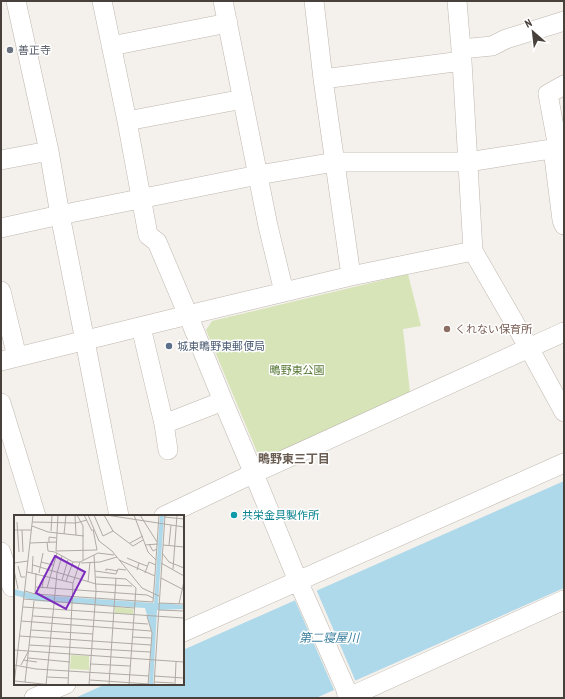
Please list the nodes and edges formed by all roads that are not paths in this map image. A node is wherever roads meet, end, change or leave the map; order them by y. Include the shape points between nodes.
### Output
1 (16, 1) edge
2 (102, 1) edge
3 (223, 1) edge
4 (314, 1) edge
5 (457, 1) edge
6 (564, 21) edge
7 (228, 23) junction
8 (111, 46) junction
9 (461, 55) junction
10 (323, 79) junction
11 (564, 85) edge
12 (243, 99) junction
13 (127, 121) junction
14 (558, 148) edge
15 (49, 151) junction
16 (1, 160) edge
17 (335, 162) junction
18 (468, 162) junction
19 (258, 175) junction
20 (141, 199) junction
21 (60, 215) junction
22 (564, 225) edge
23 (1, 228) edge
24 (473, 251) junction
25 (351, 276) junction
26 (1, 291) edge
27 (284, 292) junction
28 (188, 315) junction
29 (141, 327) junction
30 (564, 332) edge
31 (85, 341) junction
32 (530, 348) junction
33 (9, 359) edge
34 (223, 401) junction
35 (1, 403) edge
36 (564, 412) edge
37 (164, 424) junction
38 (168, 450) dead end
39 (564, 463) edge
40 (254, 474) junction
41 (36, 515) edge
42 (119, 515) edge
43 (166, 515) edge
44 (1, 552) edge
45 (301, 587) junction
46 (9, 588) edge
47 (564, 600) edge
48 (184, 632) edge
49 (64, 685) edge
50 (347, 695) edge
51 (34, 698) edge

1 - 15 street
2 - 8 street
3 - 7 street
4 - 10 street
5 - 9 street
6 - 9 street
7 - 8 street
7 - 12 street
8 - 13 street
9 - 10 street
9 - 18 street
10 - 17 street
11 - 14 street via 548,94
12 - 13 street
12 - 19 street
13 - 20 street
14 - 18 street
14 - 22 street
15 - 16 street
15 - 21 street
17 - 18 street
17 - 19 street
17 - 25 street
18 - 24 street
19 - 20 street
19 - 27 street
20 - 21 street
20 - 28 street via 148,235 156,242
21 - 23 street
21 - 31 street
24 - 25 street
24 - 32 street
25 - 27 street
26 - 33 street
27 - 28 street
28 - 29 street
28 - 34 street
29 - 31 street
29 - 37 street
30 - 32 street
31 - 33 street
31 - 42 street
32 - 36 street
32 - 40 street
34 - 37 street
34 - 40 street
35 - 41 street
37 - 38 street
39 - 45 street
40 - 43 street
40 - 45 street
44 - 46 street
45 - 48 street
45 - 50 street
47 - 50 street
49 - 51 street

